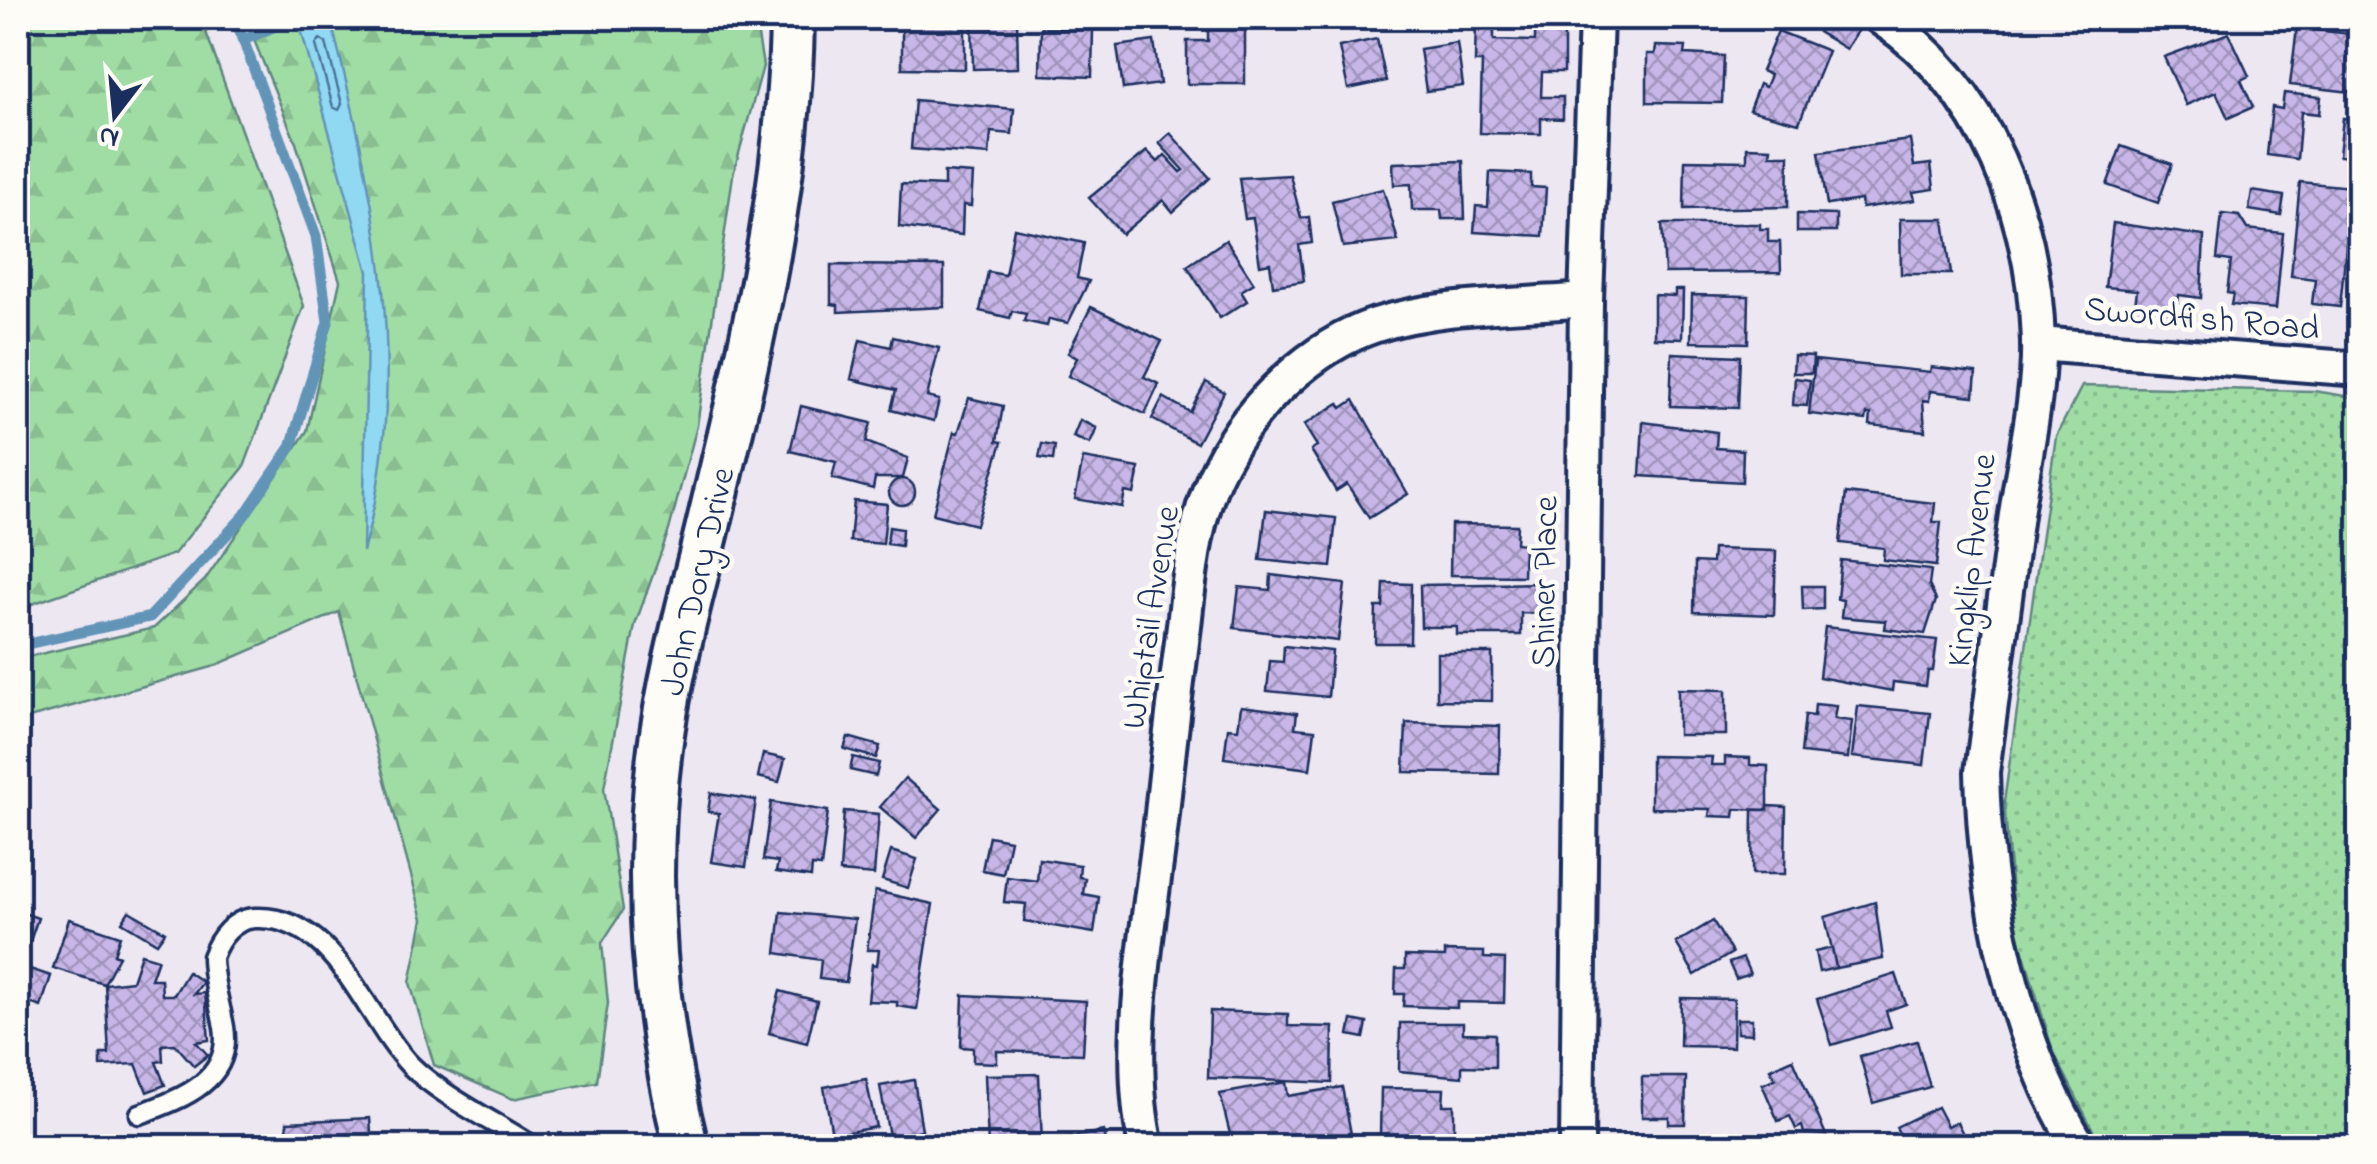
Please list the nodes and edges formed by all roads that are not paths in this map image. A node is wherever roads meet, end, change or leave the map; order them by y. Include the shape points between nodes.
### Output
1 (792, 18) edge
2 (1596, 18) edge
3 (1881, 18) edge
4 (1586, 300) junction
5 (2038, 344) junction
6 (2360, 370) edge
7 (140, 1114) dead end
8 (532, 1146) edge
9 (686, 1146) edge
10 (1146, 1146) edge
11 (1578, 1146) edge
12 (2078, 1146) edge

1 - 9 street, John Dory Drive via 785,146 766,274 660,747 652,898 656,975 668,1075
2 - 4 street, Shiner Place
3 - 5 street, Kingklip Avenue via 1958,90 2001,162 2026,244
4 - 10 street, Whiptail Avenue via 1408,316 1372,326 1299,369 1246,424 1220,464 1192,560 1171,725 1140,1021 1138,1096
4 - 11 street, Shiner Place
5 - 6 street, Swordfish Road
5 - 12 street, Kingklip Avenue via 1982,772 1984,832 2007,968
7 - 8 lane via 192,1092 216,1070 225,1037 212,957 230,929 256,918 311,935 411,1065

